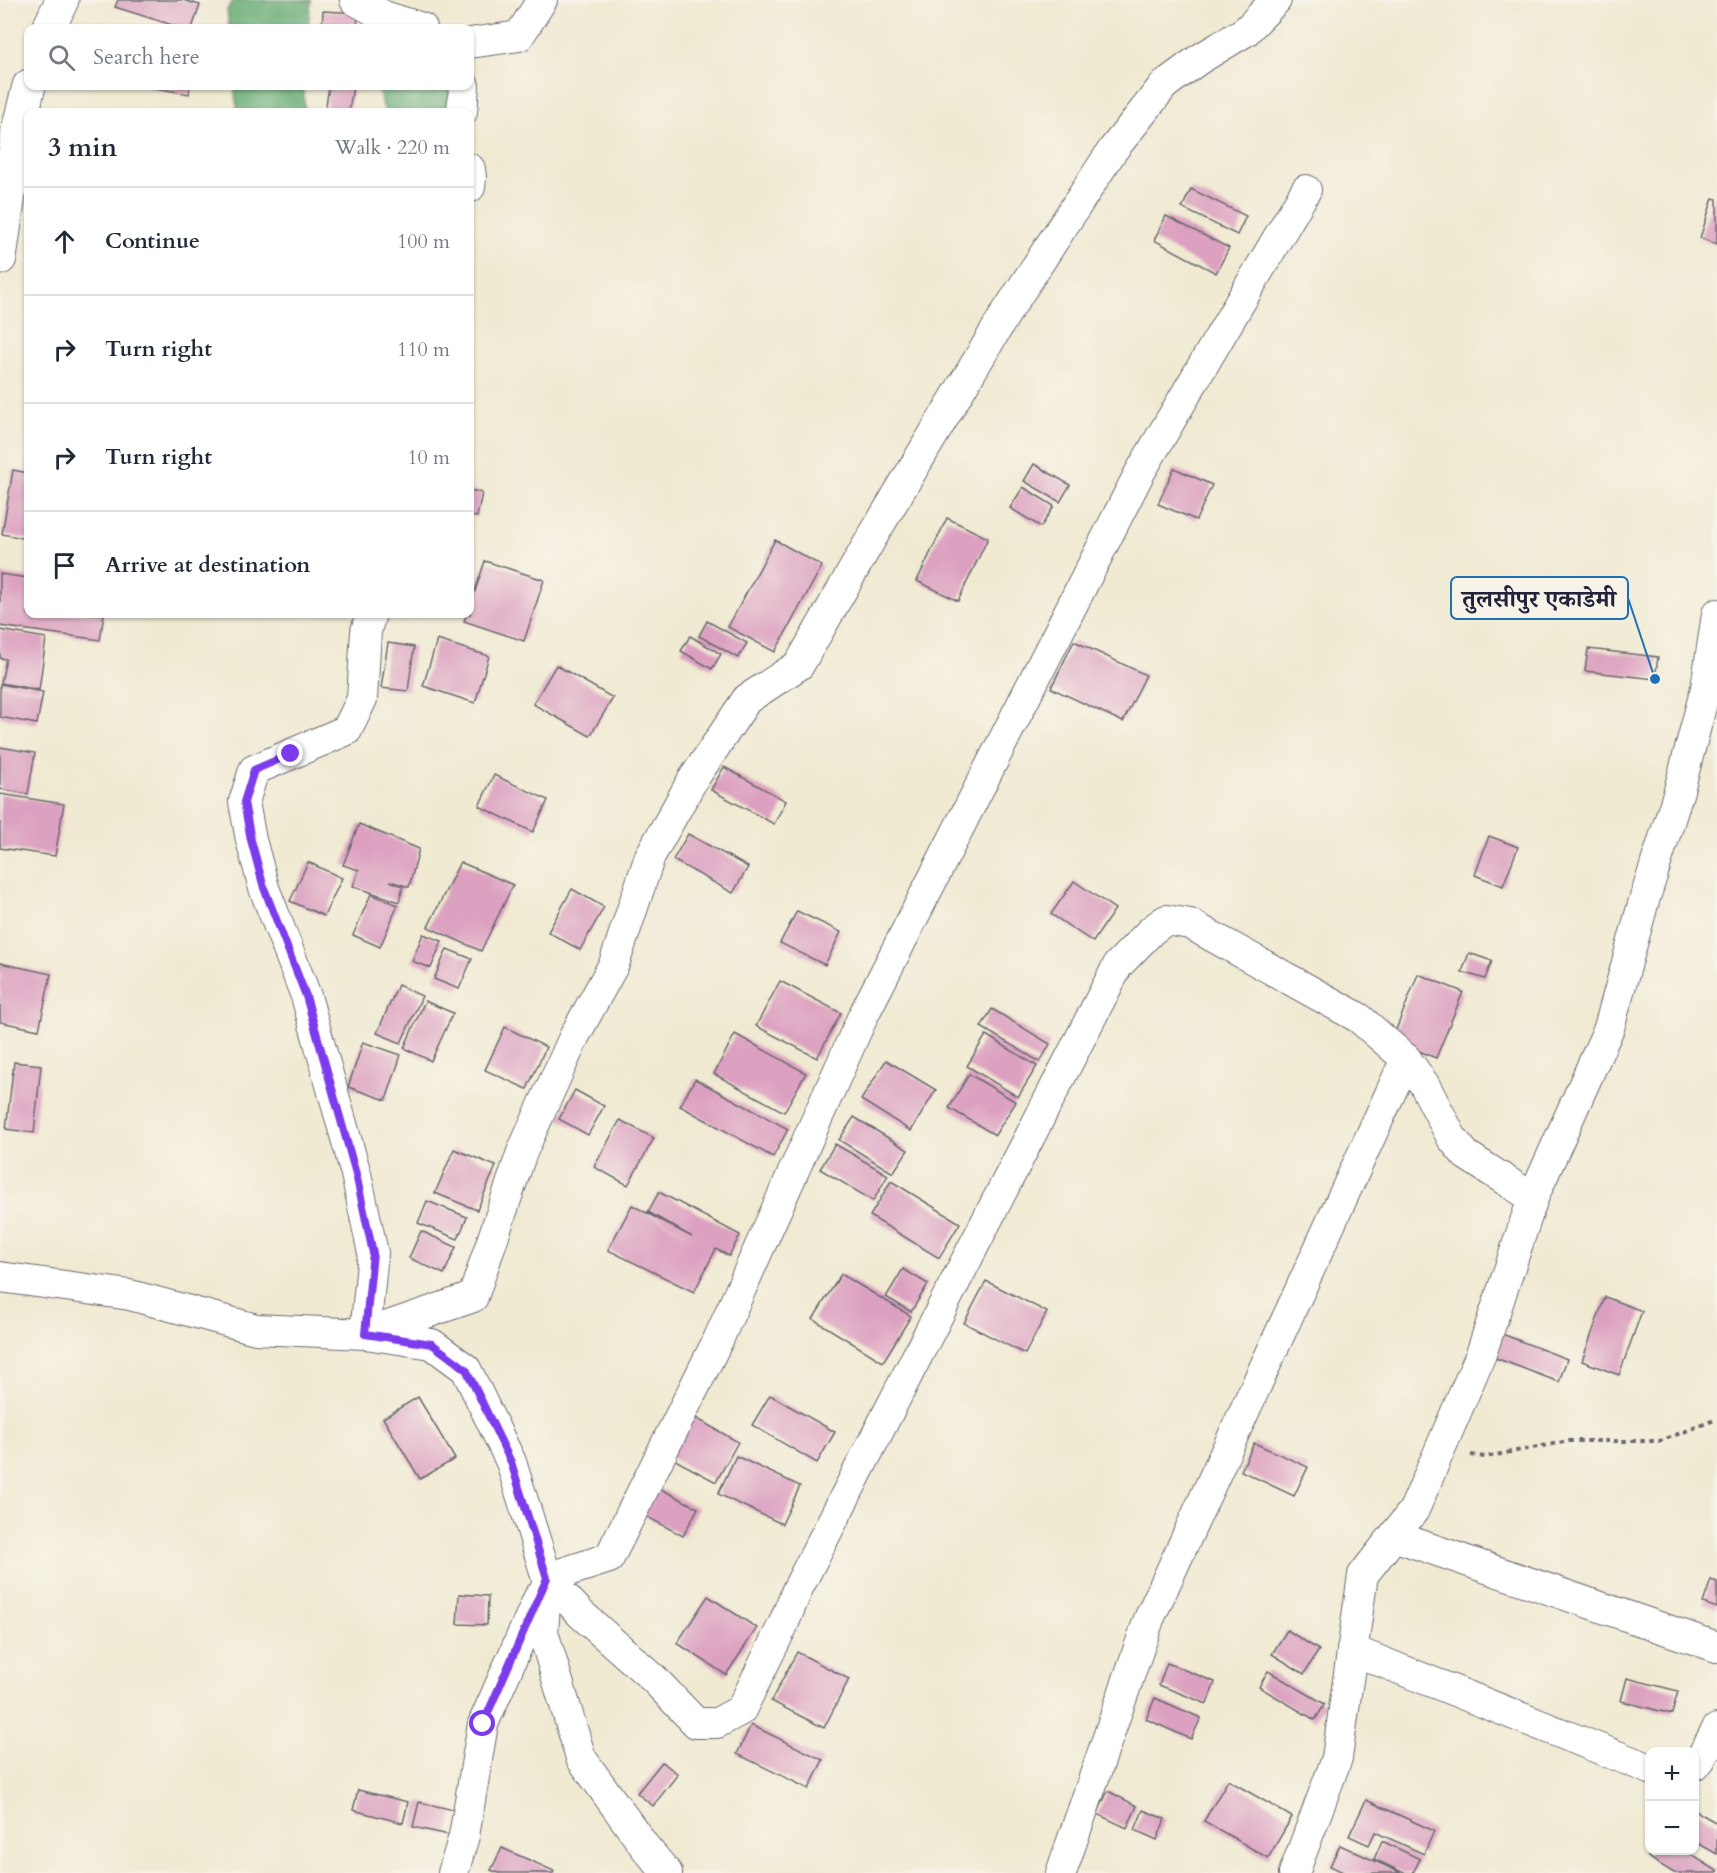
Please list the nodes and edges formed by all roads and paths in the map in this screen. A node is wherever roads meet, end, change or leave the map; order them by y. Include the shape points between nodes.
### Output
1 (62, 0) edge
2 (355, 0) edge
3 (542, 0) edge
4 (1276, 0) edge
5 (52, 24) edge
6 (409, 24) edge
7 (474, 42) edge
8 (28, 90) edge
9 (464, 90) edge
10 (462, 108) edge
11 (1306, 190) dead end
12 (0, 258) edge
13 (1717, 614) edge
14 (370, 618) edge
15 (1406, 1059) junction
16 (1533, 1198) junction
17 (0, 1277) edge
18 (365, 1334) junction
19 (1717, 1419) edge
20 (1440, 1451) junction
21 (1394, 1536) junction
22 (547, 1578) junction
23 (1717, 1647) edge
24 (1352, 1650) junction
25 (1717, 1729) edge
26 (1699, 1761) edge
27 (1645, 1767) edge
28 (453, 1873) edge
29 (667, 1873) edge
30 (1061, 1873) edge
31 (1294, 1873) edge

1 - 5 main road
2 - 6 street
3 - 7 street via 519,36
4 - 18 street via 1246,31 1164,85 1112,151 995,332 799,665 747,699 692,781 650,856 614,964 522,1152 473,1297
8 - 12 main road via 18,130
9 - 10 street
11 - 22 street via 1139,474 863,1016 718,1340 609,1558
13 - 16 street via 1706,688 1609,1028
14 - 18 street via 362,699 347,730 254,770 244,802 264,888 306,996 356,1174 373,1253
15 - 16 street via 1466,1155
15 - 22 street via 1359,1018 1190,924 1166,920 1118,964 797,1590 741,1710 717,1723 696,1723
15 - 30 street via 1149,1619
16 - 20 street via 1481,1354
17 - 18 street via 130,1295 256,1329
18 - 22 street via 432,1344 466,1369 511,1462
19 - 20 path via 1659,1441 1569,1441 1485,1457
20 - 21 street via 1414,1510
21 - 23 street
21 - 24 street via 1363,1575
22 - 28 street via 483,1724 464,1836
22 - 29 street via 543,1632 580,1758
24 - 27 street
24 - 31 street via 1337,1758
25 - 26 street

